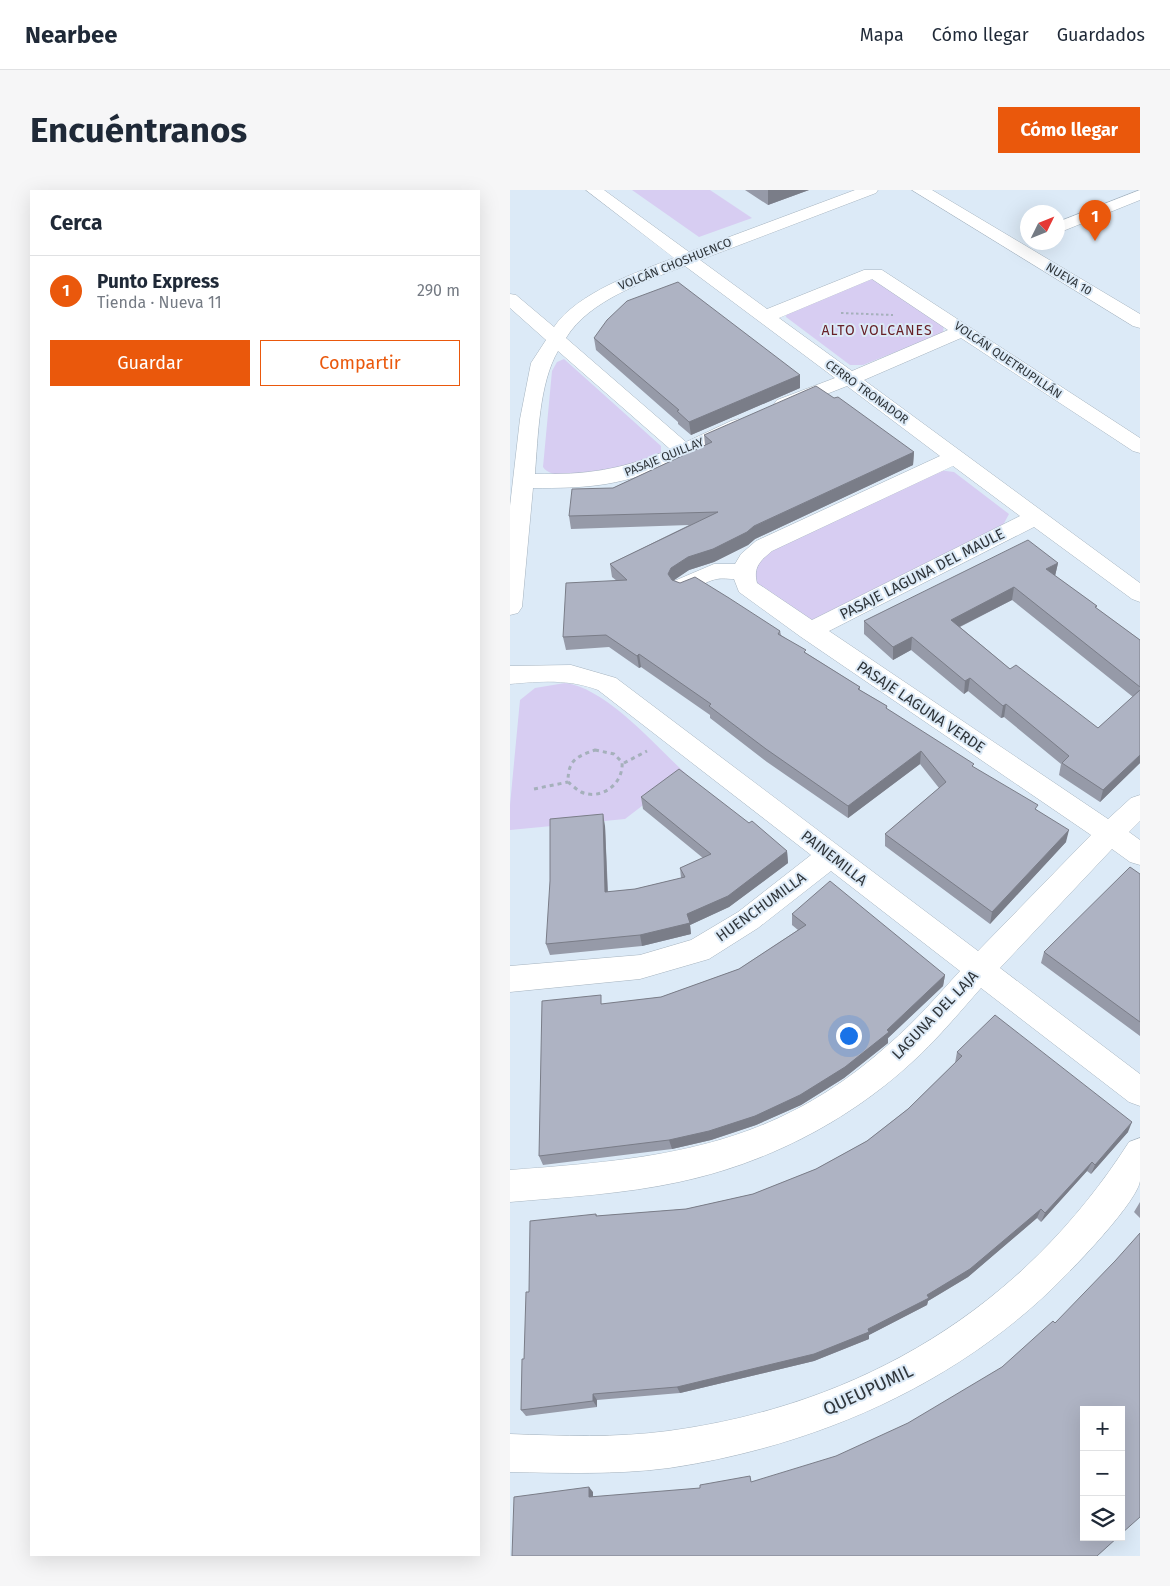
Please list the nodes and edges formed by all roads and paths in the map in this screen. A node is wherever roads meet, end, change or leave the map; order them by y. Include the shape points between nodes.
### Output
1 (594, 190) edge
2 (870, 190) edge
3 (920, 190) edge
4 (1137, 198) edge
5 (1065, 225) edge
6 (1020, 242) edge
7 (1032, 250) edge
8 (686, 258) junction
9 (510, 299) edge
10 (932, 309) junction
11 (834, 312) dead end
12 (765, 317) junction
13 (1140, 322) edge
14 (963, 330) junction
15 (556, 337) junction
16 (850, 379) junction
17 (1140, 448) edge
18 (682, 450) junction
19 (956, 458) junction
20 (522, 481) junction
21 (1036, 517) junction
22 (743, 572) junction
23 (682, 586) edge
24 (1138, 590) edge
25 (510, 607) edge
26 (809, 631) junction
27 (510, 674) edge
28 (568, 782) junction
29 (534, 789) dead end
30 (1140, 805) edge
31 (1109, 834) junction
32 (1140, 854) edge
33 (831, 855) junction
34 (979, 969) junction
35 (510, 980) edge
36 (1140, 1092) edge
37 (1140, 1153) edge
38 (510, 1186) edge
39 (510, 1453) edge

1 - 8 street, CERRO TRONADOR
2 - 8 street, VOLCÁN CHOSHUENCO
3 - 6 street, NUEVA 10
4 - 5 street
7 - 13 street, NUEVA 10
8 - 12 street, CERRO TRONADOR
8 - 15 street, VOLCÁN CHOSHUENCO via 611,290 574,316
9 - 15 street
10 - 11 path via 912,316
10 - 12 street, VOLCÁN QUETRUPILLÁN via 876,274 870,274
10 - 14 street, VOLCÁN QUETRUPILLÁN
12 - 16 street, CERRO TRONADOR
14 - 16 street, PASAJE QUILLAY
14 - 17 street, VOLCÁN QUETRUPILLÁN
15 - 18 street
15 - 20 street, VOLCÁN CHOSHUENCO via 541,363 534,390
16 - 18 street, PASAJE QUILLAY via 818,389
16 - 19 street, CERRO TRONADOR
18 - 20 street, PASAJE QUILLAY via 646,466 611,476
19 - 21 street, CERRO TRONADOR
19 - 22 street via 764,546 749,559
20 - 25 street, VOLCÁN CHOSHUENCO
21 - 24 street, CERRO TRONADOR
21 - 26 street, PASAJE LAGUNA DEL MAULE
22 - 23 street via 714,571
22 - 26 street, PASAJE LAGUNA VERDE via 747,587 753,593
26 - 31 street, PASAJE LAGUNA VERDE
27 - 33 street, PAINEMILLA via 570,672 606,684
28 - 28 path via 568,768 572,761 586,752 613,752 624,763 624,776 606,792 579,791
28 - 29 path
30 - 31 street, LAGUNA DEL LAJA
31 - 32 street, PASAJE LAGUNA VERDE
31 - 34 street, LAGUNA DEL LAJA
33 - 34 street, PAINEMILLA
33 - 35 street, HUENCHUMILLA via 748,920 700,950 640,968
34 - 36 street, PAINEMILLA
34 - 38 street, LAGUNA DEL LAJA via 919,1037 886,1065 836,1103 788,1130 690,1165 638,1175
37 - 39 street, QUEUPUMIL via 1114,1195 1044,1275 962,1341 902,1377 780,1427 714,1443 647,1453 578,1457

